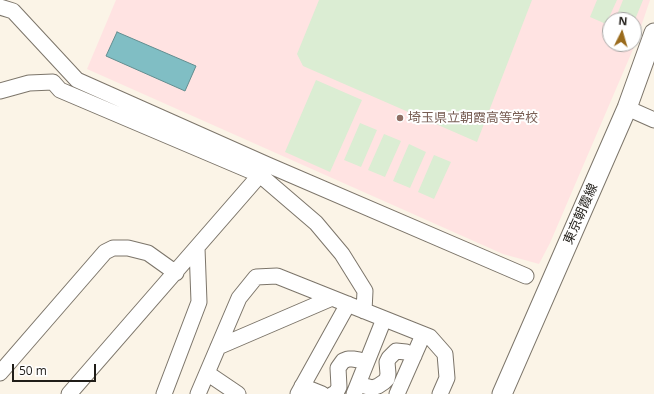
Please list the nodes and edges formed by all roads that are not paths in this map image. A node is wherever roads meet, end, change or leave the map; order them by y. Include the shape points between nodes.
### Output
1 (0, 7) edge
2 (654, 33) edge
3 (59, 61) junction
4 (53, 82) junction
5 (0, 91) edge
6 (628, 108) junction
7 (654, 120) edge
8 (264, 170) junction
9 (198, 248) junction
10 (176, 273) junction
11 (526, 276) dead end
12 (332, 298) junction
13 (348, 304) junction
14 (364, 311) junction
15 (384, 319) junction
16 (423, 335) junction
17 (218, 347) junction
18 (414, 356) junction
19 (366, 363) junction
20 (3, 365) edge
21 (206, 374) junction
22 (356, 389) edge
23 (300, 390) edge
24 (69, 394) edge
25 (164, 394) edge
26 (198, 394) edge
27 (238, 394) edge
28 (322, 394) edge
29 (333, 394) edge
30 (396, 394) edge
31 (440, 394) edge
32 (502, 394) edge

1 - 3 street via 13,11
2 - 6 main road, 東京朝霞線
3 - 4 street
3 - 8 street via 77,80
4 - 5 street via 29,83
4 - 8 street via 60,90
6 - 7 street
6 - 32 main road, 東京朝霞線
8 - 9 street
8 - 11 street
8 - 14 street via 316,223 342,254 365,291
9 - 10 street
9 - 25 street via 199,302
10 - 20 street via 148,253 128,248 113,248 105,252
10 - 24 street
12 - 13 street
12 - 17 street
12 - 17 street via 277,276 256,277 239,298
13 - 14 street
13 - 23 street
14 - 15 street
15 - 16 street
15 - 19 street
16 - 18 street
16 - 31 street via 430,337 445,354 446,378
17 - 21 street
18 - 22 street via 396,351 387,362 387,379 384,382 372,388
18 - 30 street
19 - 22 street
19 - 29 street via 353,359 343,361 338,368 339,387
21 - 26 street
21 - 27 street
23 - 28 street

